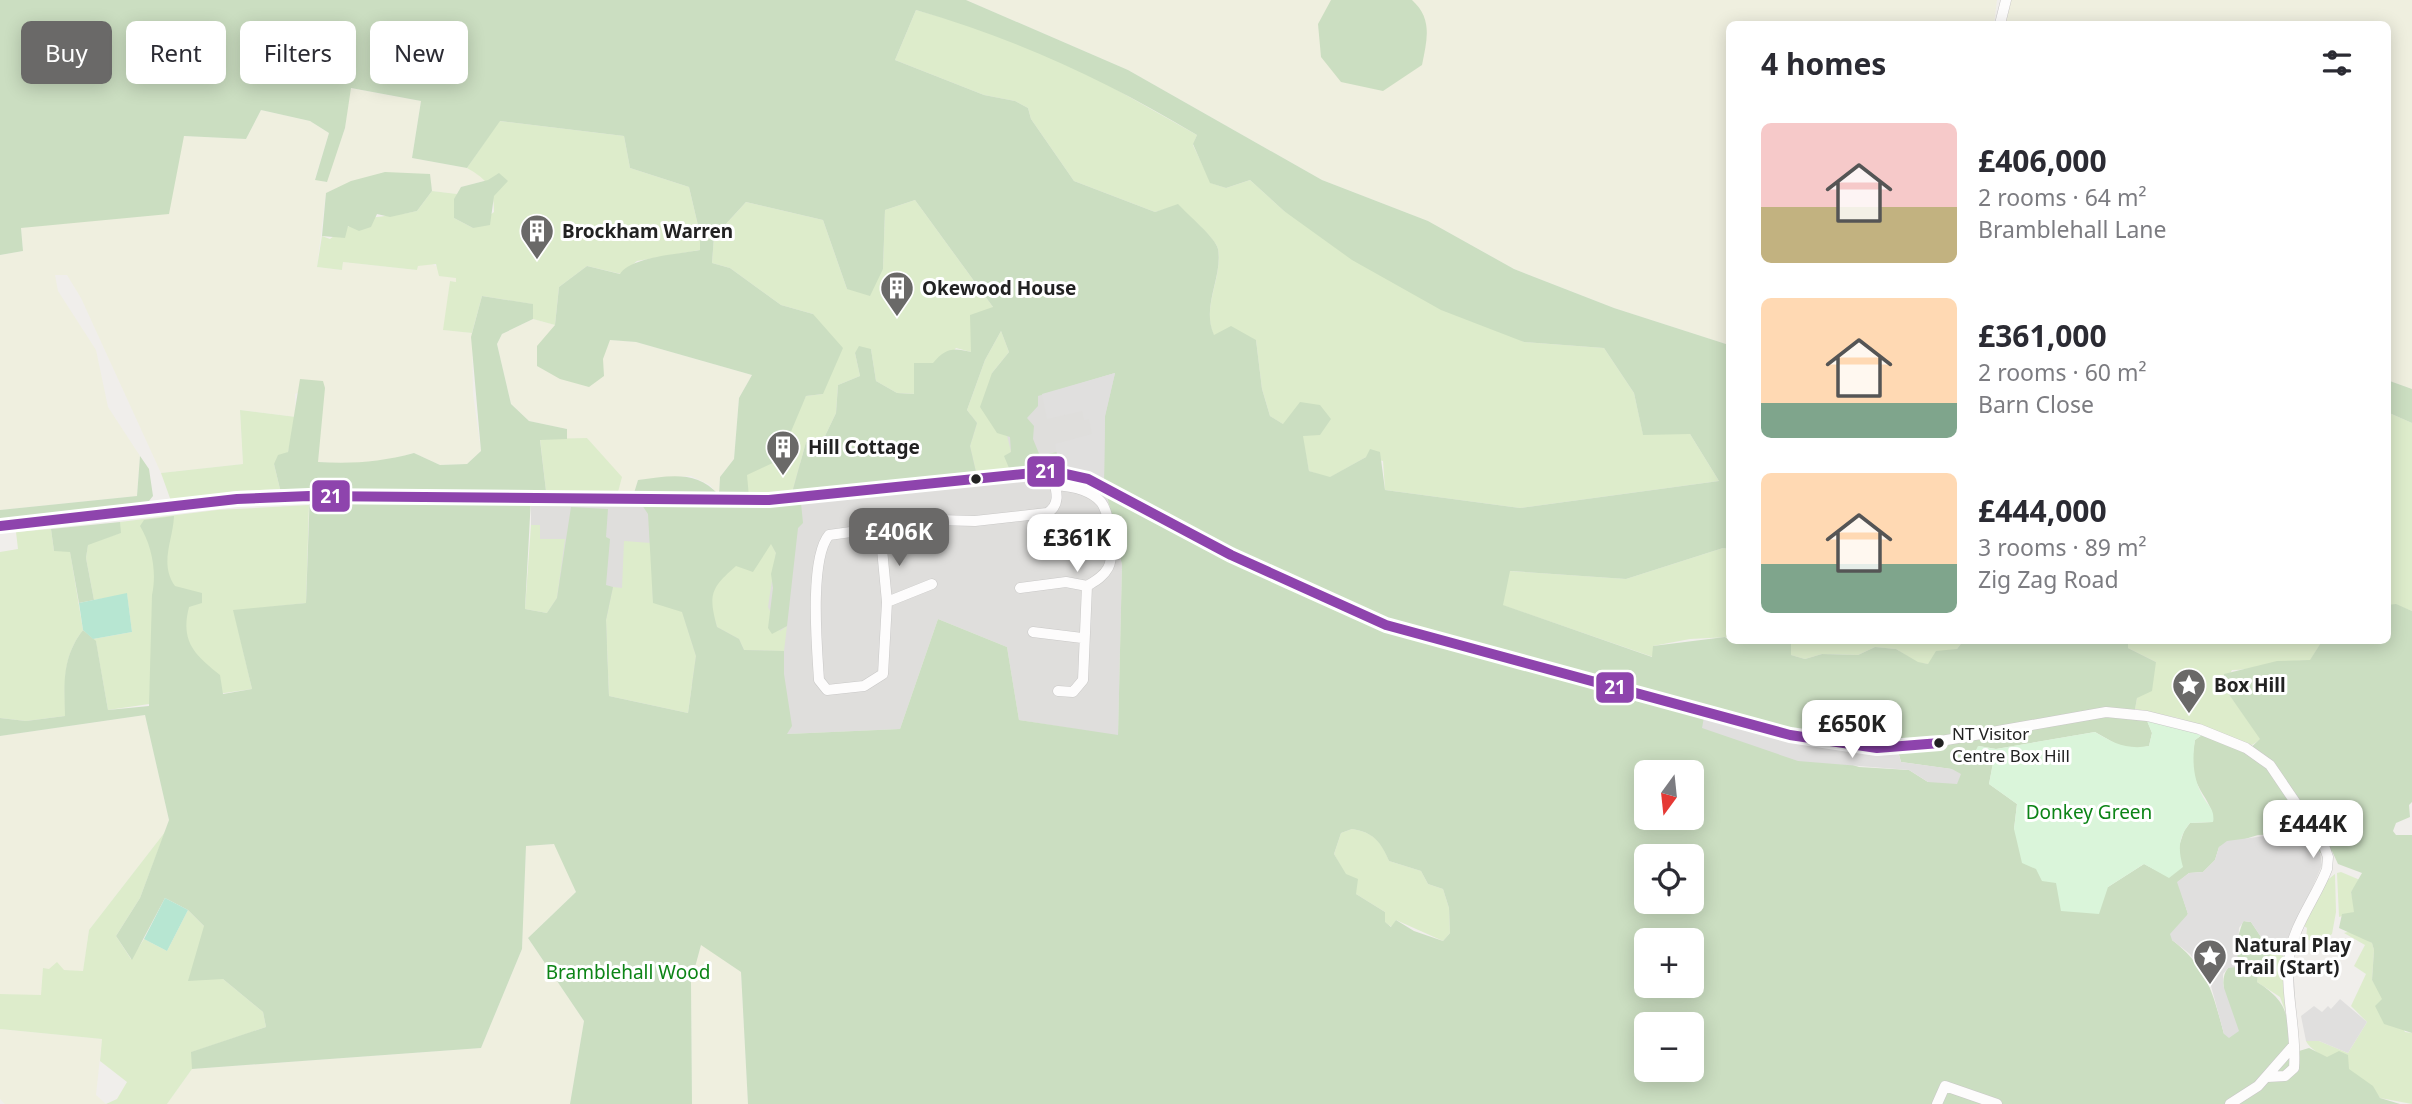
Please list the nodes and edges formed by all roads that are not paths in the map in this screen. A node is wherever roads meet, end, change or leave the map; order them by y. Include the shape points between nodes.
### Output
1 (2006, 0) edge
2 (2001, 21) edge
3 (1052, 471) junction
4 (1055, 485) junction
5 (0, 526) edge
6 (880, 528) junction
7 (932, 584) dead end
8 (1087, 586) junction
9 (1020, 588) dead end
10 (887, 602) junction
11 (1033, 632) dead end
12 (1083, 638) junction
13 (1058, 691) dead end
14 (2294, 1045) junction
15 (2267, 1077) junction
16 (1937, 1104) edge
17 (1997, 1104) edge
18 (2230, 1104) edge

1 - 2 street
3 - 4 street
3 - 5 street via 769,500 237,499
3 - 14 street via 1088,479 1231,555 1386,625 1769,730 1901,748 2127,712 2199,729 2246,748 2270,765 2328,857 2288,960
4 - 6 street via 1058,502 1047,513
4 - 8 street via 1088,493 1101,502 1107,514 1111,561 1106,572
6 - 10 street
6 - 10 street via 829,535 822,544 817,632 819,680 827,690 864,686 883,674
7 - 10 street
8 - 9 street via 1066,582
8 - 12 street
11 - 12 street
12 - 13 street via 1083,680 1073,692
14 - 15 street
14 - 15 street via 2291,1072
15 - 18 street
16 - 17 street via 1945,1086

